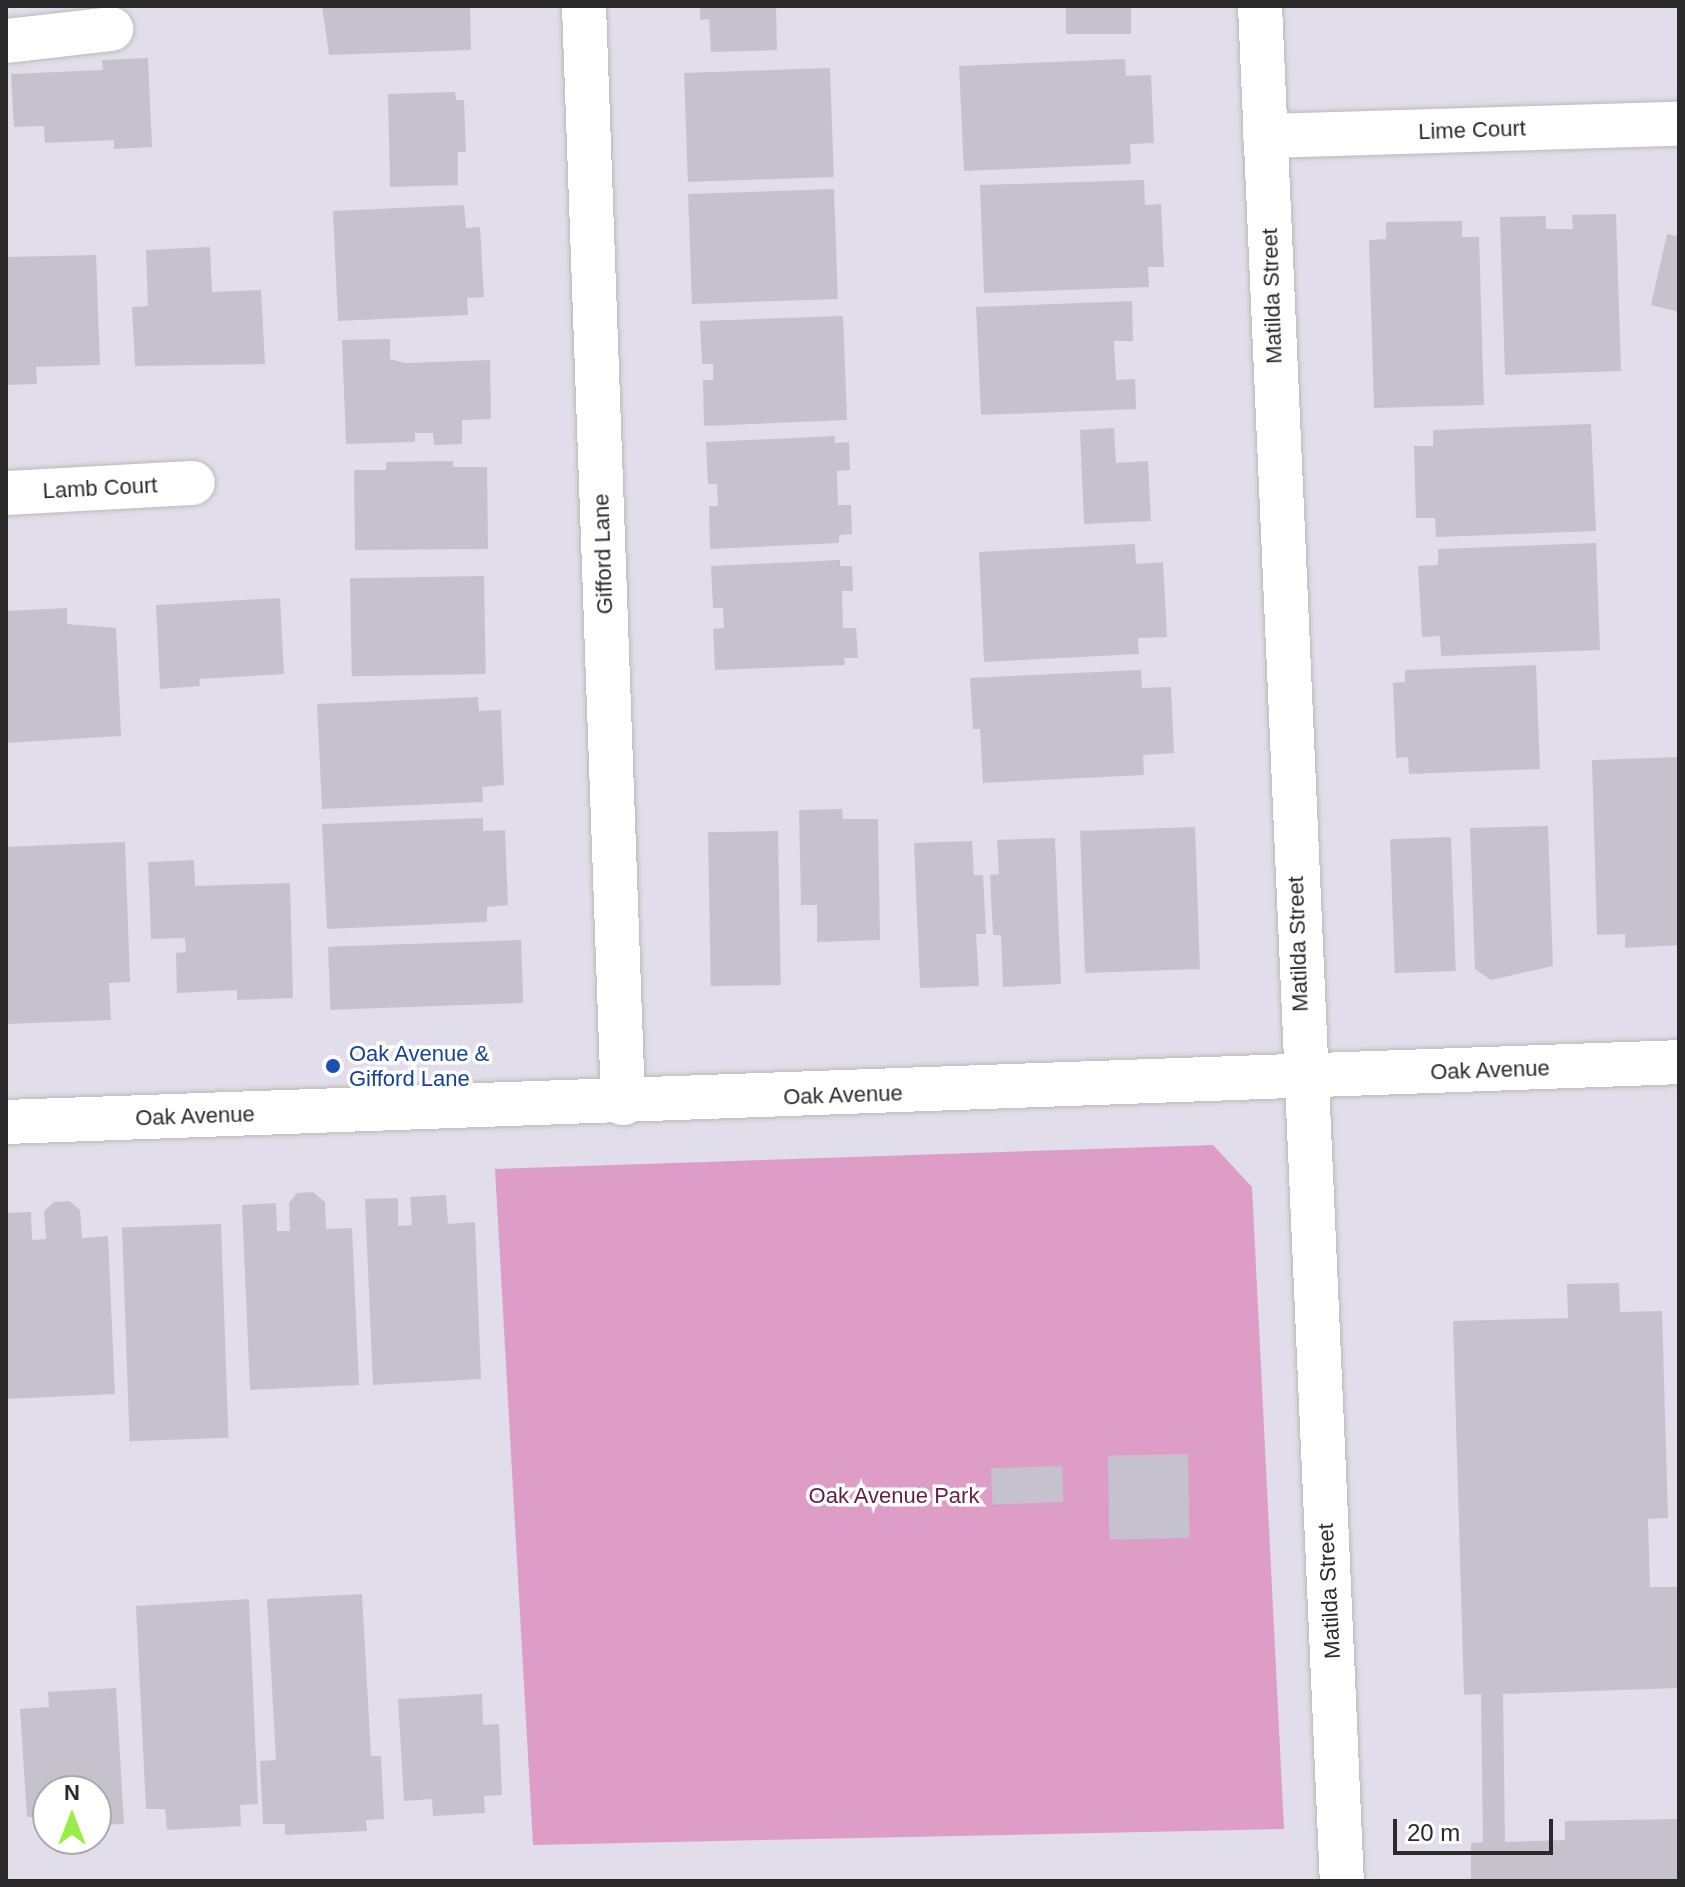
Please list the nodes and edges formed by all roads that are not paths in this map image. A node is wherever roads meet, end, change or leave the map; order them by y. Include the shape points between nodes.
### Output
1 (584, 6) edge
2 (1260, 6) edge
3 (111, 29) dead end
4 (6, 41) edge
5 (1679, 124) edge
6 (1265, 136) junction
7 (193, 483) dead end
8 (6, 493) edge
9 (1679, 1062) edge
10 (1304, 1077) junction
11 (623, 1103) junction
12 (6, 1122) edge
13 (1342, 1881) edge

1 - 11 street, Gifford Lane
2 - 6 street, Matilda Street
3 - 4 street
5 - 6 street, Lime Court
6 - 10 street, Matilda Street
7 - 8 street, Lamb Court
9 - 10 street, Oak Avenue
10 - 11 street, Oak Avenue
10 - 13 street, Matilda Street
11 - 12 street, Oak Avenue

